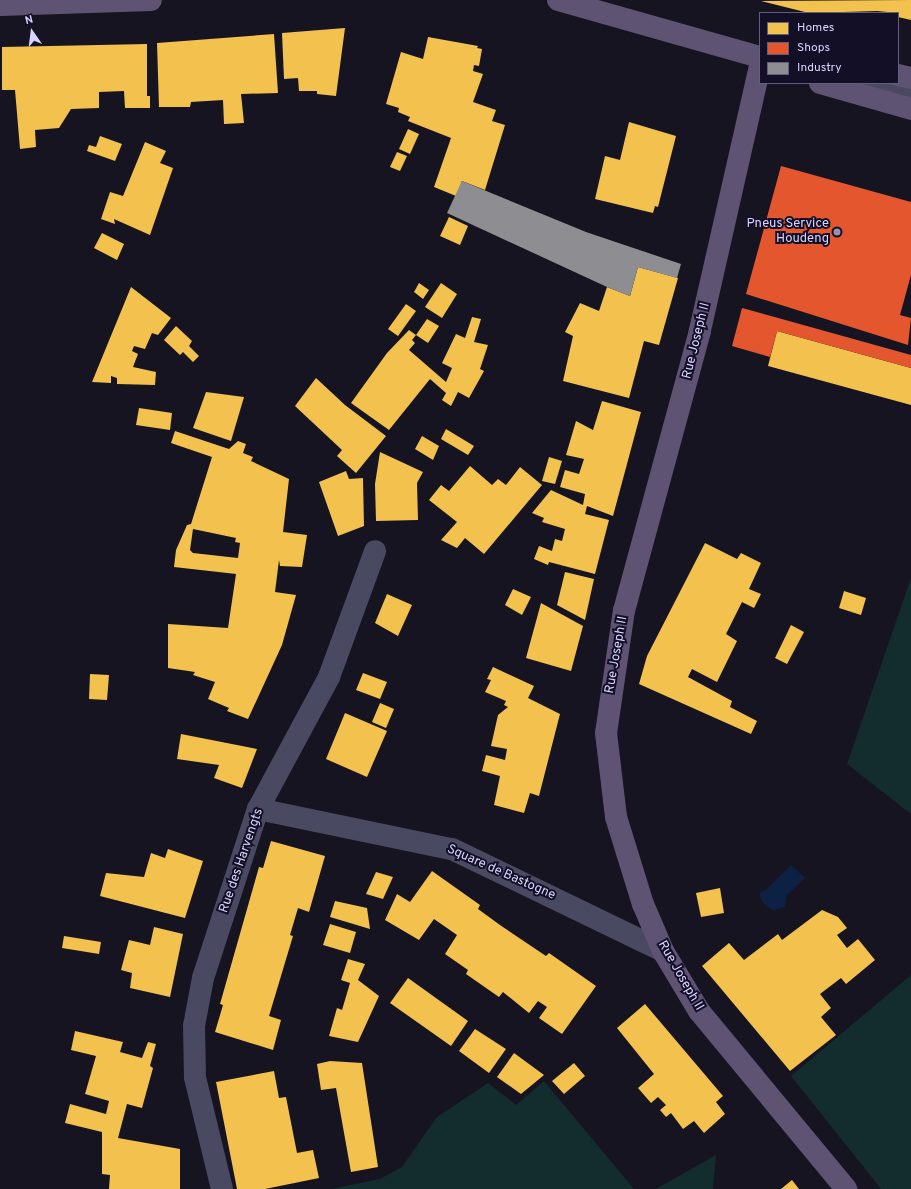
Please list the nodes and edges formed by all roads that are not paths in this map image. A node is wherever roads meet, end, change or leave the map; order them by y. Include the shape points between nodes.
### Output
1 (151, 0) edge
2 (558, 0) edge
3 (0, 4) edge
4 (759, 57) edge
5 (759, 70) edge
6 (899, 75) edge
7 (911, 78) edge
8 (824, 84) edge
9 (876, 84) edge
10 (911, 93) edge
11 (911, 109) edge
12 (375, 551) dead end
13 (258, 809) junction
14 (663, 951) junction
15 (222, 1189) edge
16 (846, 1189) edge

1 - 3 main road
2 - 4 main road
5 - 14 main road, Rue Joseph II via 700,331 624,610 609,696 606,732 616,817 643,904
6 - 7 main road
8 - 11 main road
9 - 10 street
12 - 13 street, Rue des Harvengts via 329,677
13 - 14 street, Square de Bastogne via 452,849
13 - 15 street, Rue des Harvengts via 203,978 194,1026 195,1077
14 - 16 main road, Rue Joseph II via 699,1011

